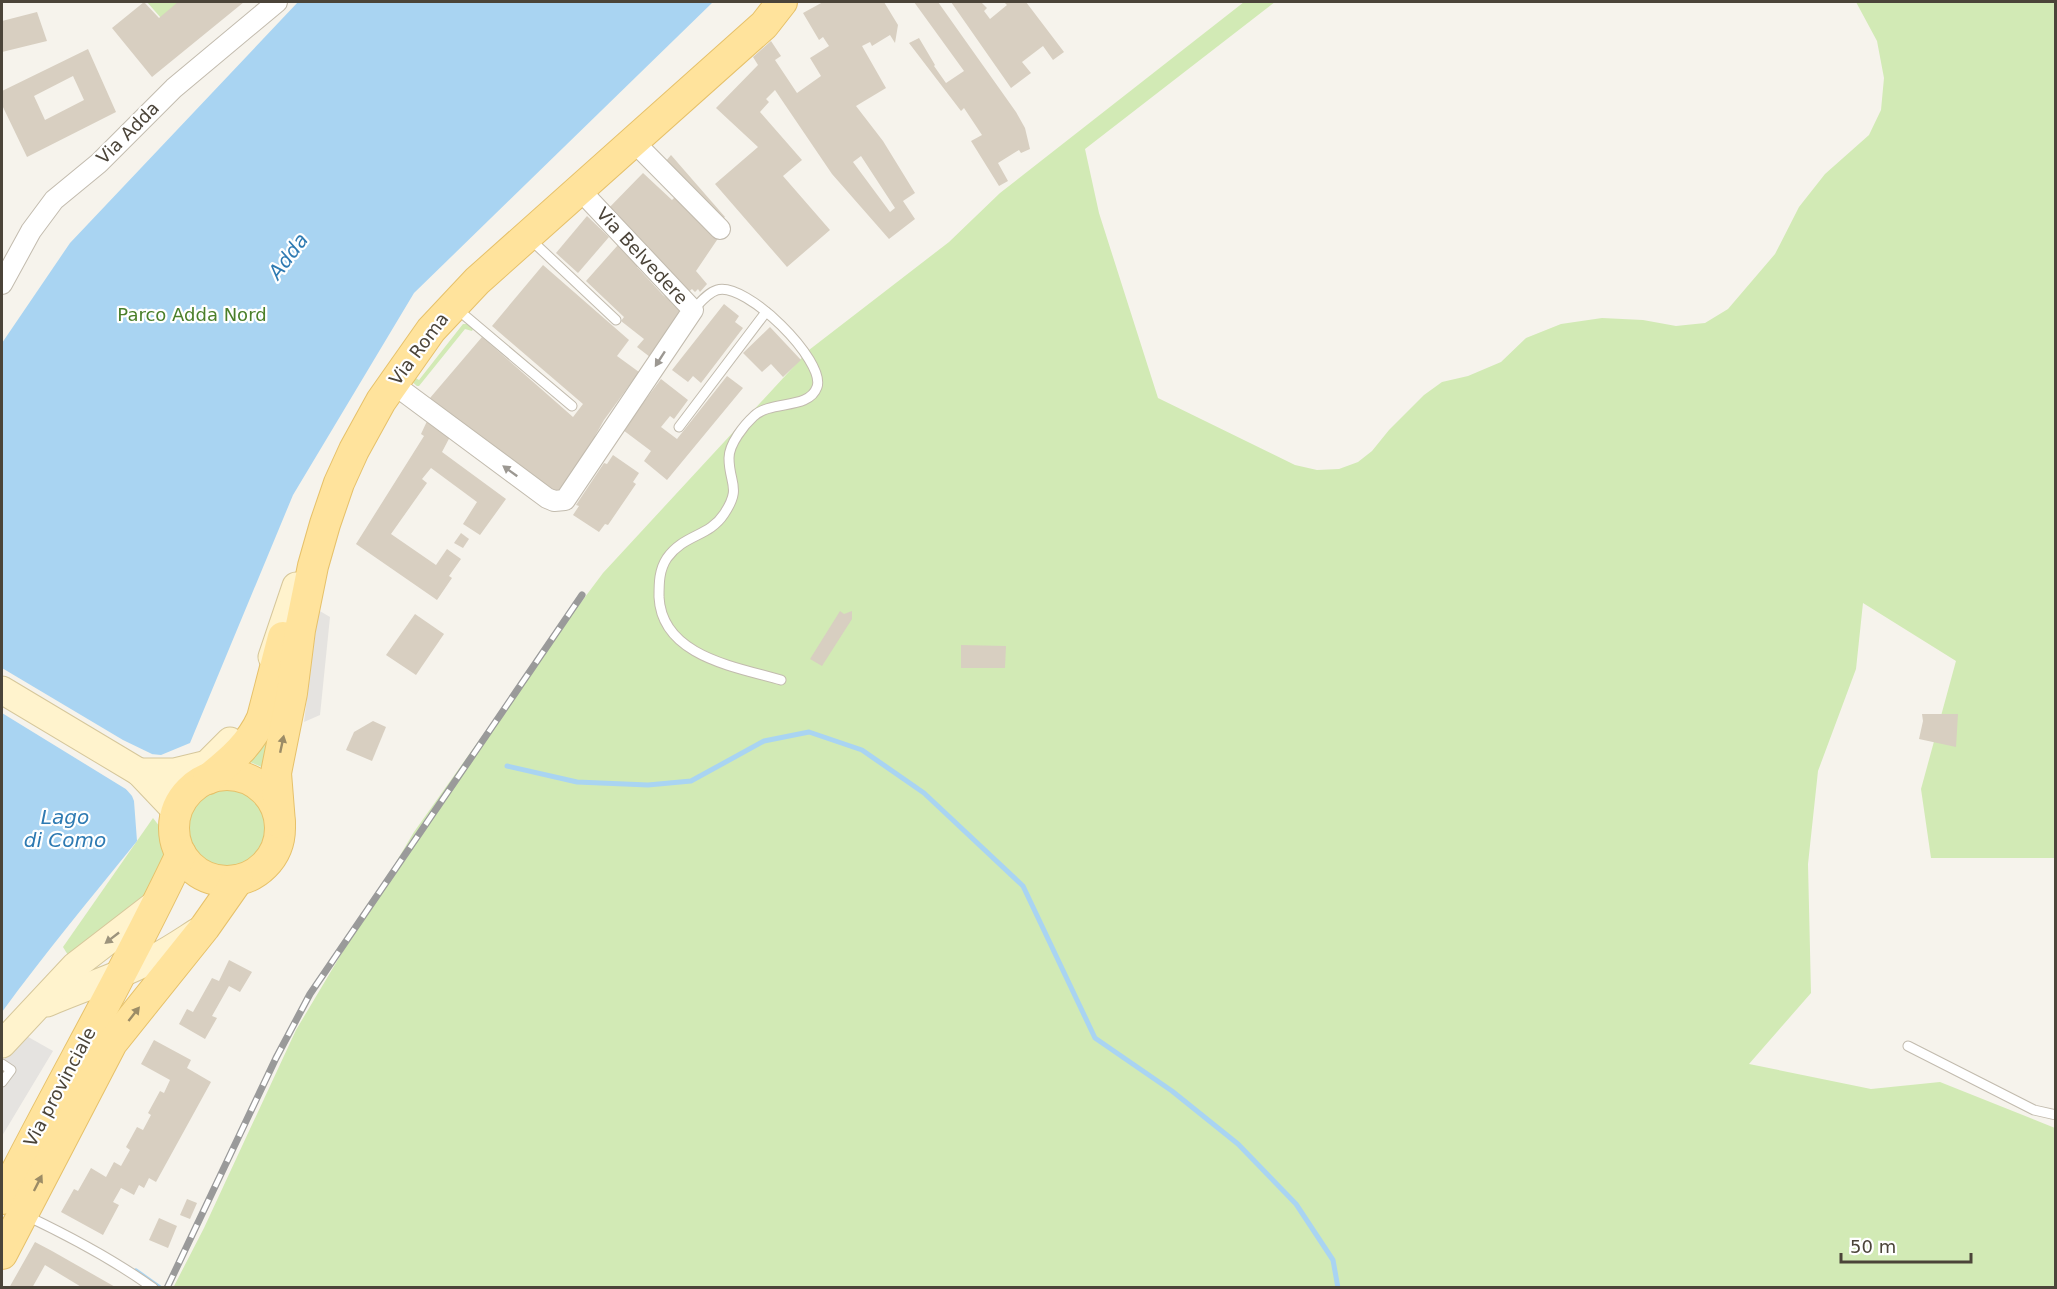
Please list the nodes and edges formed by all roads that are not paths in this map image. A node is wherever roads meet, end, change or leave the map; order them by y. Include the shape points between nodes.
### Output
1 (277, 2) edge
2 (771, 2) edge
3 (782, 2) edge
4 (633, 141) junction
5 (579, 189) junction
6 (720, 229) dead end
7 (527, 236) junction
8 (2, 285) edge
9 (452, 305) junction
10 (693, 310) junction
11 (766, 312) junction
12 (616, 320) dead end
13 (392, 383) junction
14 (572, 406) dead end
15 (679, 427) dead end
16 (296, 586) junction
17 (781, 680) dead end
18 (2, 690) edge
19 (139, 772) junction
20 (193, 793) junction
21 (280, 823) junction
22 (181, 854) junction
23 (238, 880) junction
24 (158, 902) junction
25 (205, 927) junction
26 (119, 975) junction
27 (33, 1010) junction
28 (89, 1030) junction
29 (2, 1046) edge
30 (1908, 1046) dead end
31 (2, 1064) edge
32 (2, 1082) edge
33 (2055, 1115) edge
34 (12, 1206) edge
35 (2, 1254) edge
36 (153, 1287) edge

1 - 8 street, Via Adda via 174,88 99,163 54,200 31,231
2 - 16 main road, Via Roma via 754,13 482,259 414,333 374,389 341,450 314,520
3 - 4 main road, Via Roma via 764,25
4 - 5 main road, Via Roma
4 - 6 street
5 - 7 main road, Via Roma
5 - 10 street, Via Belvedere
7 - 9 main road, Via Roma
7 - 12 lane
9 - 13 main road, Via Roma
9 - 14 lane
10 - 11 lane, Via Belvedere via 716,290 726,289 746,296
10 -> 13 street via 565,500 547,498
11 - 15 lane
11 - 17 lane, Via Belvedere via 786,329 816,369 818,385 812,396 801,402 756,414 741,431 728,456 735,486 724,514 715,525 685,539 674,549 658,581 659,604 676,639 694,652
21 -> 13 main road, Via Roma via 276,773 313,566 344,472
16 - 19 main road, Via Roma via 259,696 242,729 207,764 174,772
16 - 20 main road, Via Roma via 260,722 243,749
18 - 19 main road
19 - 20 main road
20 - 21 main road via 233,776 257,784 274,803
20 - 22 main road via 175,833
21 - 23 main road via 278,842 270,860 256,873
22 - 23 main road via 205,876 221,881
22 - 24 main road, Via provinciale
23 - 25 main road
24 - 26 main road, Via provinciale
24 -> 27 main road via 75,966
25 - 26 main road
34 -> 25 main road via 111,1043
26 - 27 main road
26 - 28 main road, Via provinciale
27 - 29 main road
28 - 29 main road via 86,1016 77,1009 63,1008
28 - 34 main road, Via provinciale
30 - 33 lane via 2034,1110
31 - 32 lane via 11,1070
34 - 35 main road
34 - 36 lane

